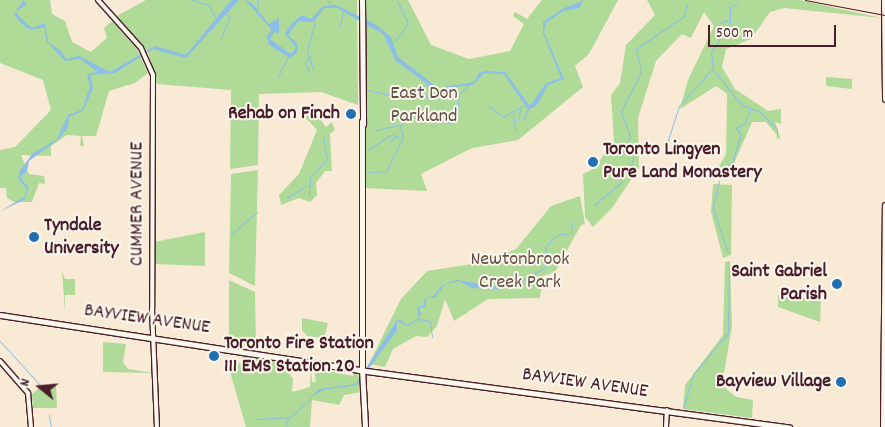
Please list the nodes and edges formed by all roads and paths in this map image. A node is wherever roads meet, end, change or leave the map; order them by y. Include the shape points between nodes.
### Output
1 (98, 0) edge
2 (362, 0) edge
3 (884, 0) edge
4 (878, 80) dead end
5 (885, 80) edge
6 (884, 85) edge
7 (885, 99) edge
8 (885, 205) edge
9 (884, 307) edge
10 (0, 315) edge
11 (885, 325) edge
12 (155, 336) junction
13 (0, 361) edge
14 (362, 368) junction
15 (667, 410) junction
16 (30, 427) edge
17 (156, 427) edge
18 (365, 427) edge
19 (666, 427) edge
20 (789, 427) edge
21 (883, 427) edge

1 - 12 street, CUMMER AVENUE via 139,45 148,60 153,81
2 - 14 main road
3 - 5 main road
4 - 6 main road
5 - 6 main road
6 - 7 main road
8 - 9 main road
9 - 11 main road
9 - 21 main road
10 - 12 main road, BAYVIEW AVENUE
12 - 14 main road, BAYVIEW AVENUE
12 - 17 street, CUMMER AVENUE
13 - 16 street via 28,393
14 - 15 main road, BAYVIEW AVENUE
14 - 18 main road
15 - 19 street
15 - 20 main road, BAYVIEW AVENUE

